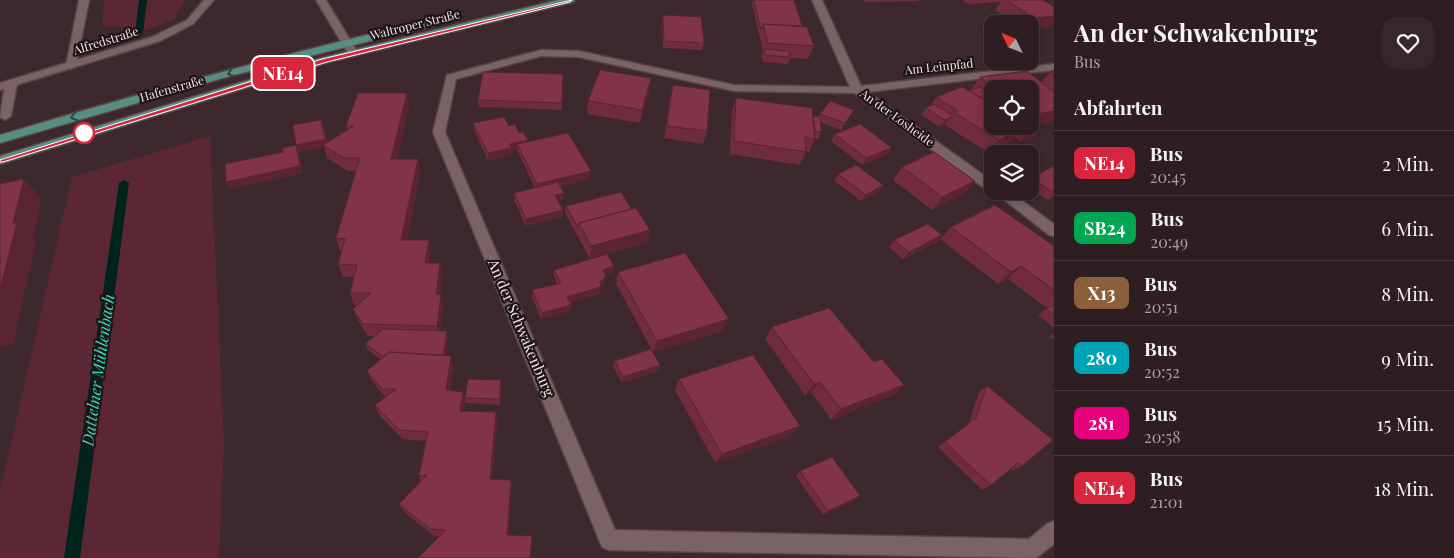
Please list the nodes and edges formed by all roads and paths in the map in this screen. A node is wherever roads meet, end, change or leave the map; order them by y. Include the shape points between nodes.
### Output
1 (84, 0) edge
2 (209, 0) edge
3 (321, 0) edge
4 (535, 0) edge
5 (570, 0) edge
6 (817, 0) edge
7 (345, 41) junction
8 (353, 53) junction
9 (71, 66) junction
10 (1054, 67) edge
11 (5, 85) edge
12 (857, 90) junction
13 (5, 116) dead end
14 (0, 139) edge
15 (0, 160) edge
16 (984, 180) edge
17 (1011, 200) edge
18 (1054, 231) edge
19 (1054, 530) edge

1 - 9 street
2 - 9 street, Alfredstraße via 190,22 156,39
3 - 7 street
4 - 7 main road, Waltroper Straße
5 - 8 main road, Waltroper Straße
6 - 12 street, An der Losheide
7 - 8 street
7 -> 14 main road, Hafenstraße
8 - 15 main road, Hafenstraße
9 - 11 street, Alfredstraße
10 - 12 street, Am Leinpfad
11 - 13 street
12 - 16 street, An der Losheide
12 - 19 street, An der Schwakenburg via 734,88 579,54 541,53 451,77 439,132 609,540 1033,549
17 - 18 street

